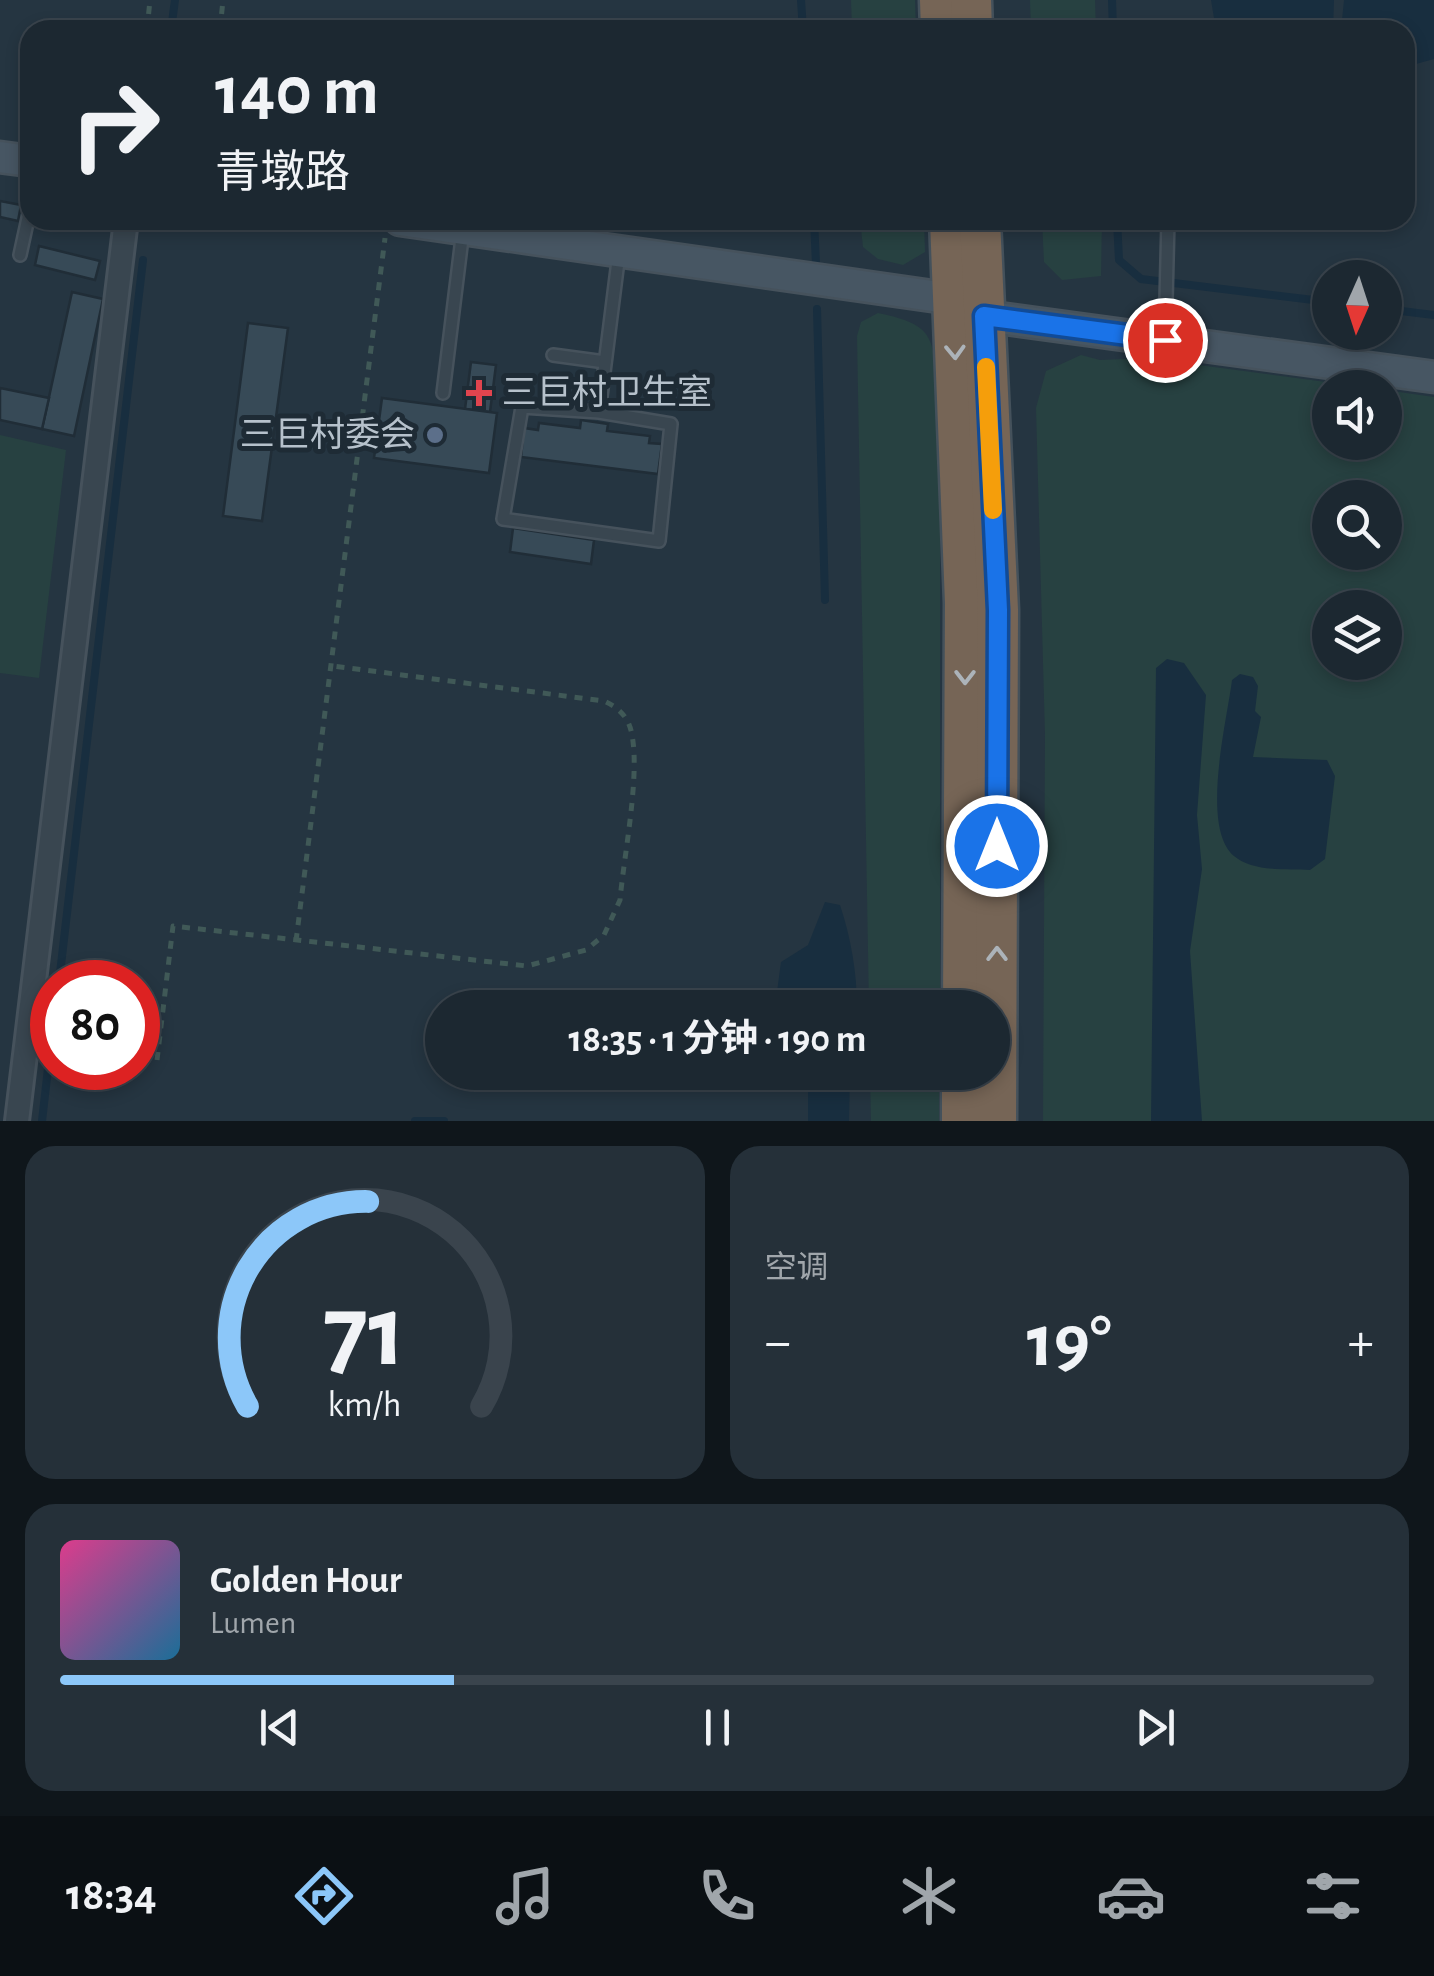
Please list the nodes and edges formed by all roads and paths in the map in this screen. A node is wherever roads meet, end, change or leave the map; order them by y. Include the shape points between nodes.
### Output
1 (25, 230) edge
2 (125, 230) edge
3 (386, 230) edge
4 (463, 230) joint
5 (952, 230) edge
6 (979, 230) edge
7 (1168, 230) edge
8 (618, 253) junction
9 (20, 254) dead end
10 (968, 308) junction
11 (1165, 340) junction
12 (554, 355) dead end
13 (605, 362) junction
14 (1434, 377) edge
15 (443, 393) dead end
16 (599, 412) junction
17 (333, 666) junction
18 (296, 941) junction
19 (963, 990) edge
20 (160, 1035) edge
21 (962, 1090) edge
22 (16, 1121) edge
23 (962, 1121) edge
24 (996, 1121) edge

1 - 9 lane
2 - 22 street
3 - 17 path
4 - 8 main road
4 - 15 lane
5 - 10 highway
6 - 10 highway
7 - 11 lane
8 - 10 main road
8 - 13 lane
10 - 11 main road
10 -> 19 highway
24 -> 10 highway via 998,610
11 - 14 main road
12 - 13 lane
13 - 16 lane
16 - 16 lane via 672,424 660,540 503,519 522,407
17 - 18 path
17 - 18 path via 620,708 632,732 633,757 620,900 604,936 586,950 526,966
18 - 20 path via 173,926
21 - 23 highway

